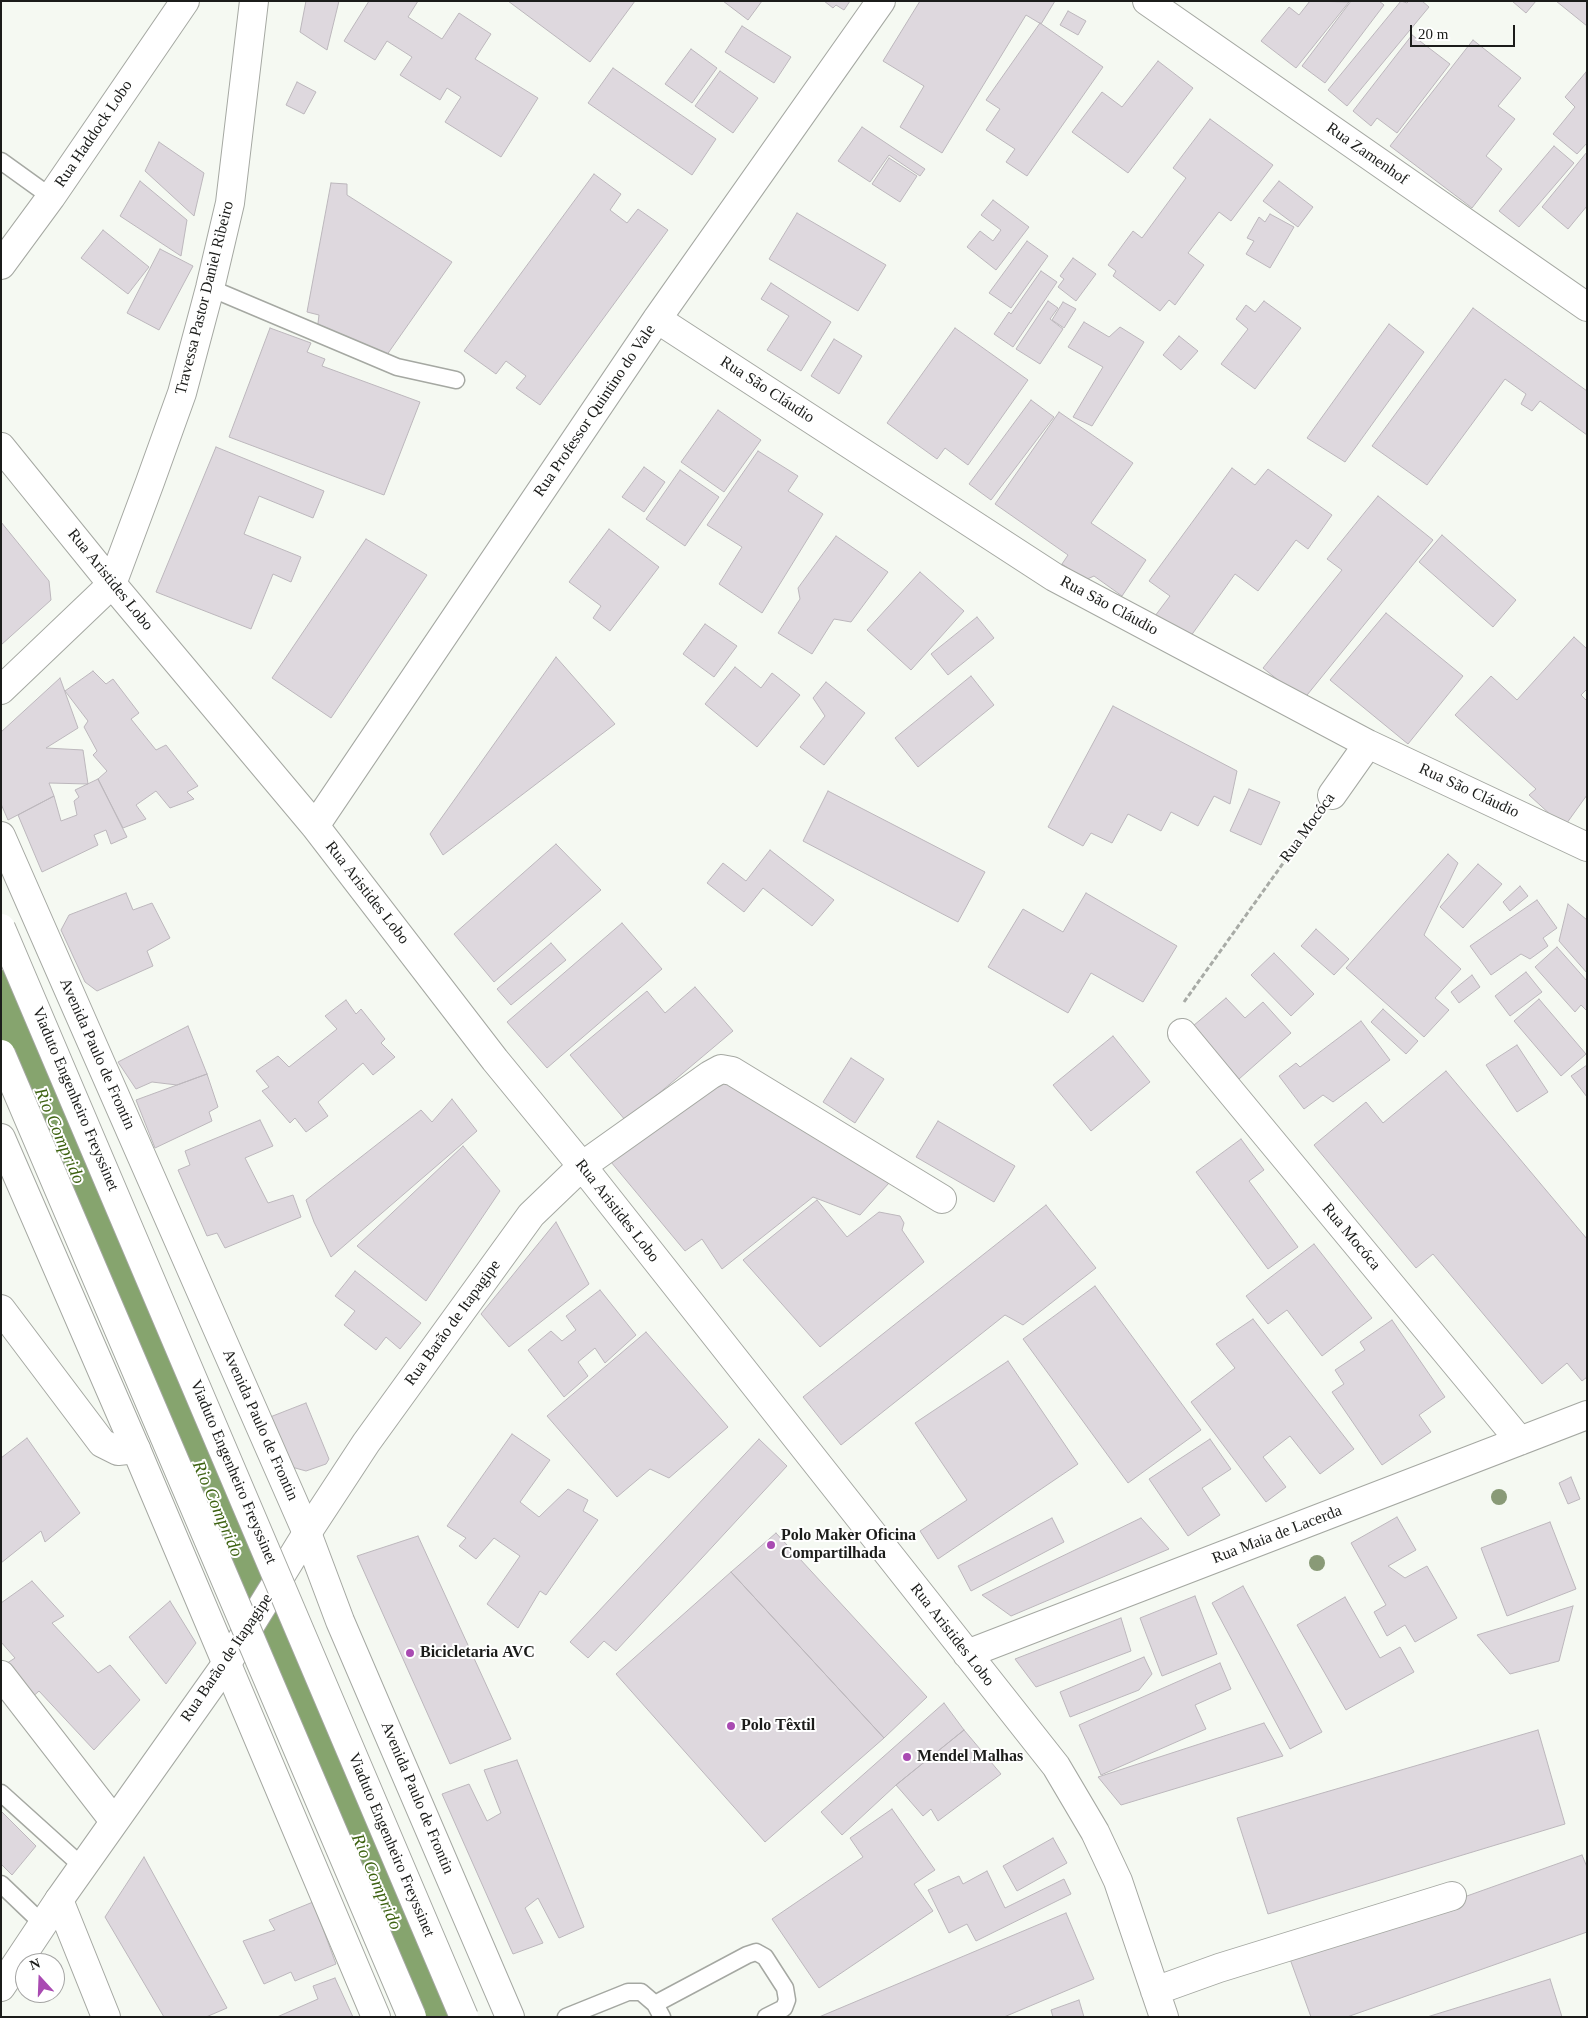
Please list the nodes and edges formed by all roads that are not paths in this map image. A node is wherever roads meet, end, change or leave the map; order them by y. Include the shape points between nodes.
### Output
1 (254, 1) edge
2 (881, 1) edge
3 (1147, 1) edge
4 (183, 2) edge
5 (1, 161) edge
6 (51, 197) junction
7 (1, 265) edge
8 (210, 288) junction
9 (1587, 308) edge
10 (657, 319) junction
11 (456, 380) dead end
12 (1, 447) edge
13 (112, 584) junction
14 (1, 690) edge
15 (1368, 744) junction
16 (1332, 796) road end
17 (316, 826) junction
18 (1, 836) edge
19 (1587, 847) edge
20 (1, 928) edge
21 (1182, 1033) dead end
22 (1, 1054) edge
23 (1, 1138) edge
24 (582, 1166) junction
25 (942, 1199) dead end
26 (1, 1309) edge
27 (1587, 1415) edge
28 (1520, 1441) junction
29 (136, 1449) junction
30 (306, 1536) junction
31 (967, 1654) junction
32 (228, 1661) junction
33 (1, 1675) edge
34 (1, 1793) edge
35 (114, 1821) junction
36 (83, 1867) junction
37 (1, 1884) edge
38 (1452, 1896) dead end
39 (59, 1900) junction
40 (44, 1924) junction
41 (1, 1987) edge
42 (1155, 1991) junction
43 (658, 2010) edge
44 (106, 2017) edge
45 (376, 2017) edge
46 (412, 2017) edge
47 (464, 2017) edge
48 (510, 2017) edge
49 (566, 2017) edge
50 (766, 2017) edge
51 (1164, 2017) edge

1 - 8 main road, Travessa Pastor Daniel Ribeiro via 230,203
2 - 10 main road, Rua Professor Quintino do Vale
3 - 9 main road, Rua Zamenhof
4 - 6 main road, Rua Haddock Lobo
5 - 6 lane
6 - 7 main road, Rua Haddock Lobo
8 - 11 lane via 397,368
8 - 13 main road, Travessa Pastor Daniel Ribeiro via 182,393
10 - 15 main road, Rua São Cláudio via 1054,577
10 - 17 main road, Rua Professor Quintino do Vale
12 - 13 main road, Rua Aristides Lobo
13 - 14 main road
13 - 17 main road, Rua Aristides Lobo
15 - 16 main road, Rua Mocóca
15 - 19 main road, Rua São Cláudio
17 - 24 main road, Rua Aristides Lobo via 495,1060
18 - 30 main road, Avenida Paulo de Frontin
20 - 47 main road, Viaduto Engenheiro Freyssinet, bridge
21 - 28 main road, Rua Mocóca
22 - 46 main road, bridge
23 - 29 main road
24 - 25 main road, Rua Barão de Itapagipe via 702,1080 722,1070 732,1071
24 - 30 main road, Rua Barão de Itapagipe via 531,1215 366,1443
24 - 31 main road, Rua Aristides Lobo
26 - 29 main road via 102,1443 118,1451
27 - 28 main road, Rua Maia de Lacerda
28 - 31 main road, Rua Maia de Lacerda
29 - 32 main road
30 - 32 main road, Rua Barão de Itapagipe, bridge
30 - 48 main road, Avenida Paulo de Frontin
31 - 42 main road, Rua Aristides Lobo via 1056,1766 1095,1832 1118,1881
32 - 35 main road, Rua Barão de Itapagipe
32 - 45 main road
33 - 35 main road
34 - 36 lane
35 - 36 main road, Rua Barão de Itapagipe
36 - 39 main road, Rua Barão de Itapagipe
37 - 40 lane
38 - 42 main road
39 - 40 main road, Rua Barão de Itapagipe
39 - 44 main road
40 - 41 main road, Rua Barão de Itapagipe
42 - 51 main road, Rua Aristides Lobo
43 - 49 lane via 641,1992 628,1992
43 - 50 lane via 756,1952 765,1957 784,1988 787,2000 784,2008

